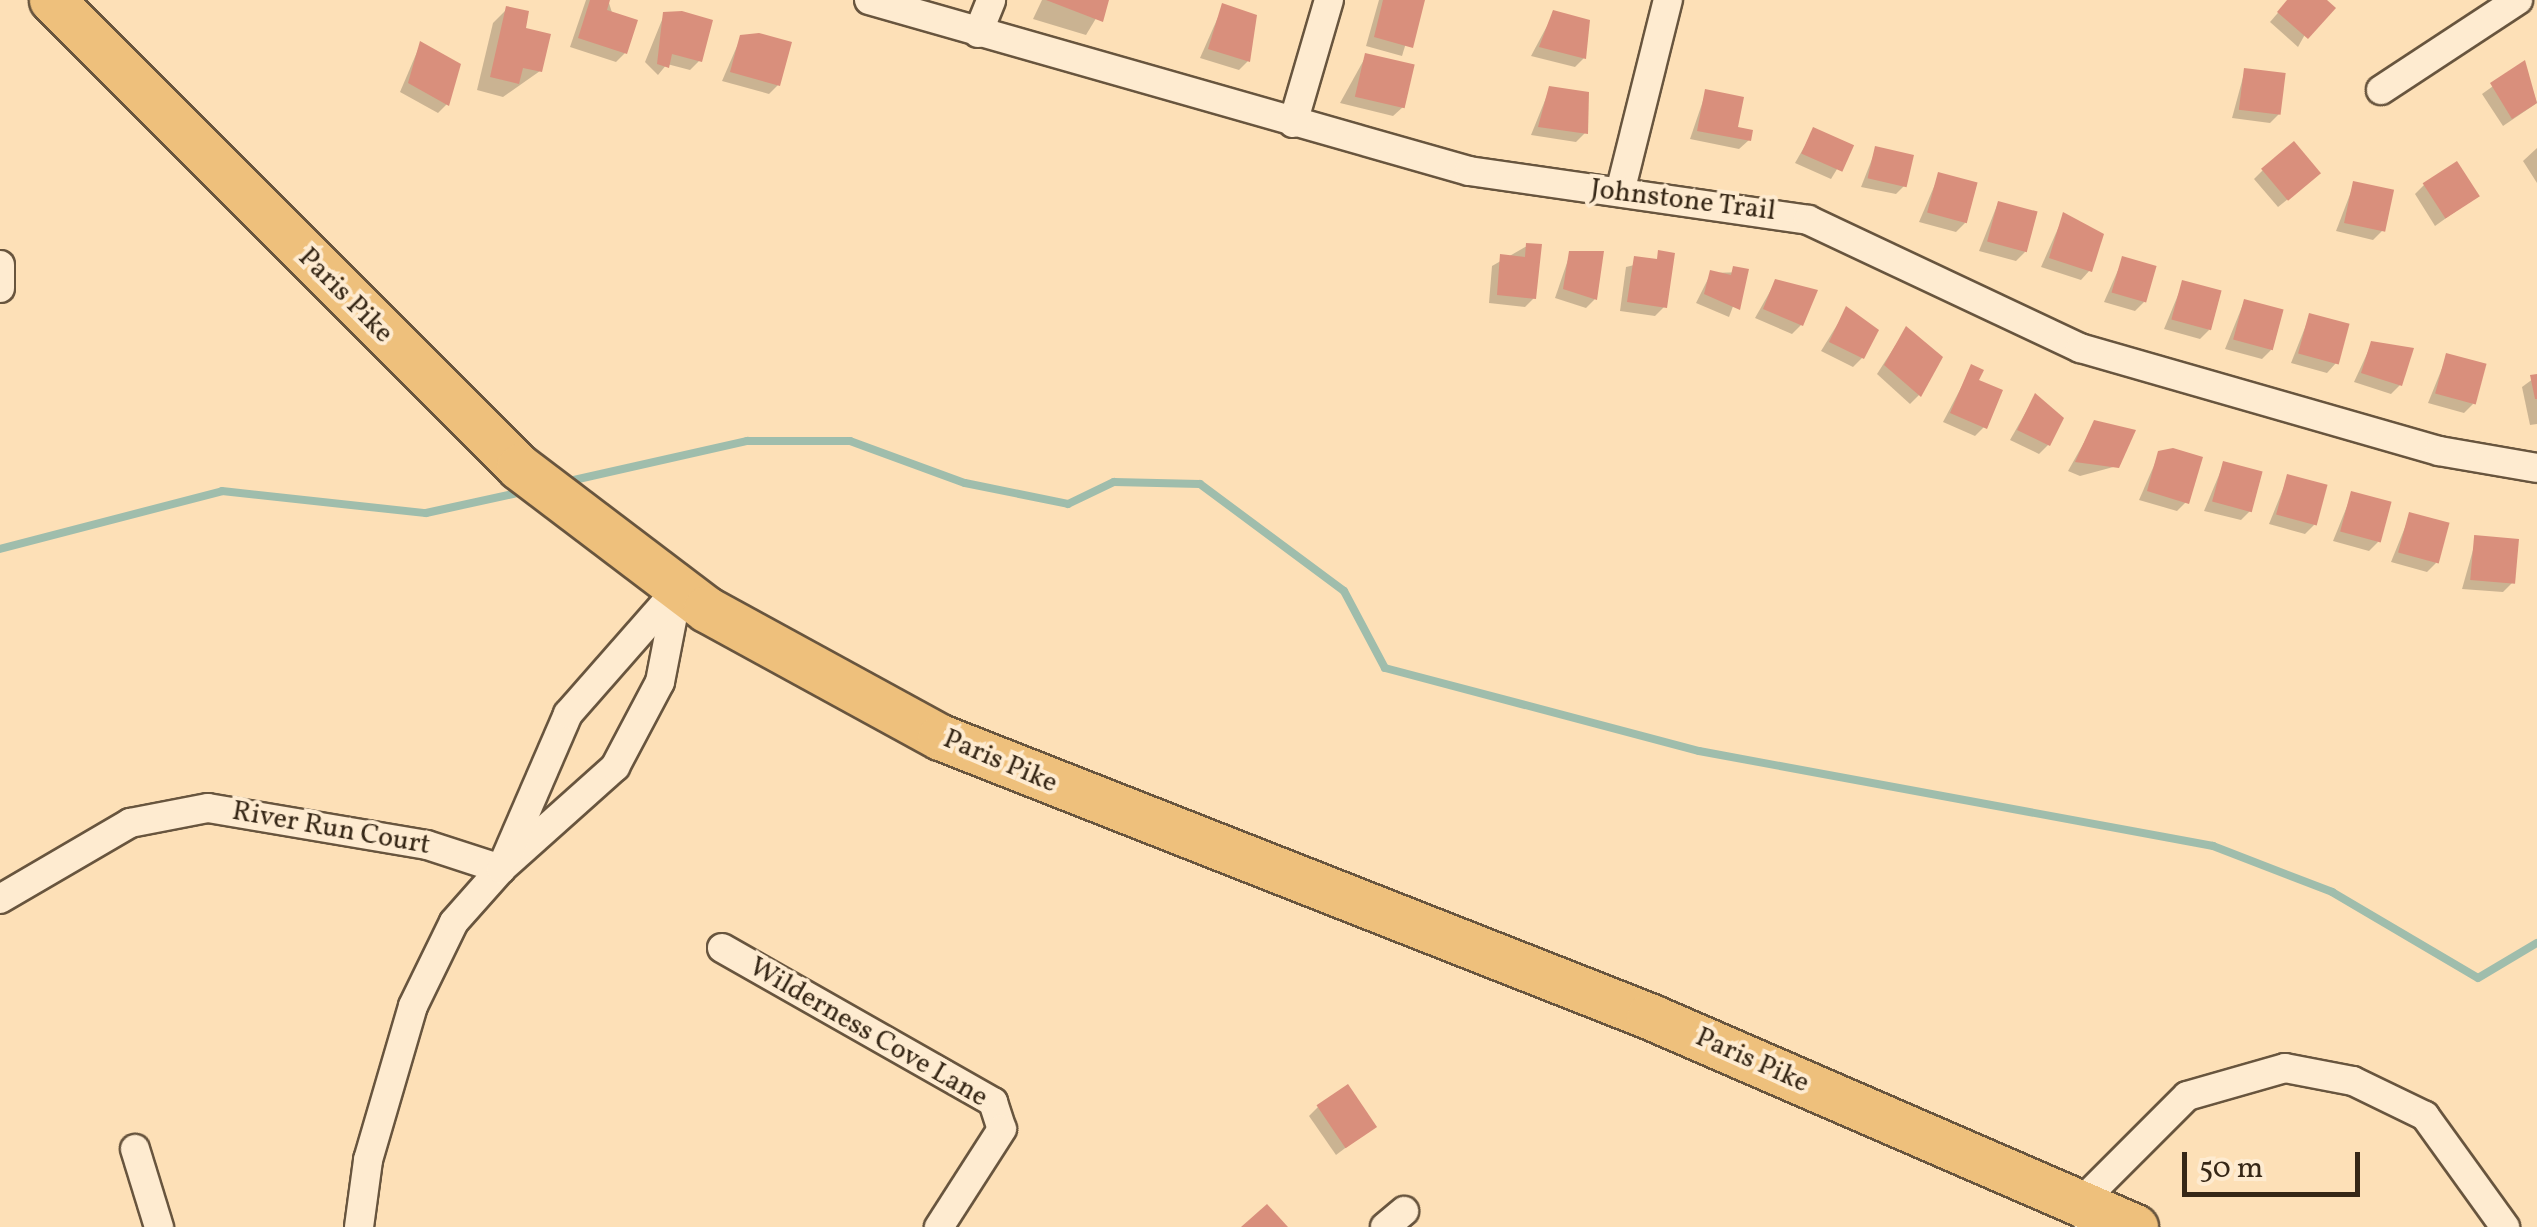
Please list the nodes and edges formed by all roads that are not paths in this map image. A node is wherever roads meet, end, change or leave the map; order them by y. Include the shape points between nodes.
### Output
1 (52, 0) edge
2 (869, 0) edge
3 (992, 0) edge
4 (1329, 0) edge
5 (1668, 0) edge
6 (2518, 0) edge
7 (978, 34) junction
8 (2380, 90) dead end
9 (1293, 124) junction
10 (1620, 192) junction
11 (0, 265) edge
12 (0, 288) edge
13 (2537, 468) edge
14 (678, 589) junction
15 (501, 869) junction
16 (0, 898) edge
17 (722, 948) dead end
18 (135, 1150) dead end
19 (2084, 1215) edge
20 (159, 1227) edge
21 (359, 1227) edge
22 (939, 1227) edge
23 (2135, 1227) edge
24 (2505, 1227) edge

1 - 14 main road, Paris Pike via 519,467
2 - 7 street, Johnstone Trail
3 - 7 street
4 - 9 street
5 - 10 street
6 - 8 street
7 - 9 street, Johnstone Trail
9 - 10 street, Johnstone Trail via 1469,171
10 - 13 street, Johnstone Trail via 1808,220 2080,348 2439,451
11 - 12 street
14 - 15 street via 568,714
14 - 15 street via 660,682 615,767
14 - 19 main road, Paris Pike via 940,737 1649,1016
15 - 16 street, River Run Court via 427,845 208,808 130,823
15 - 21 street via 454,922 413,1006 368,1160
17 - 22 street, Wilderness Cove Lane via 993,1102 1002,1129
18 - 20 street
19 - 23 main road, Paris Pike
19 - 24 street via 2188,1096 2284,1068 2353,1081 2425,1116

